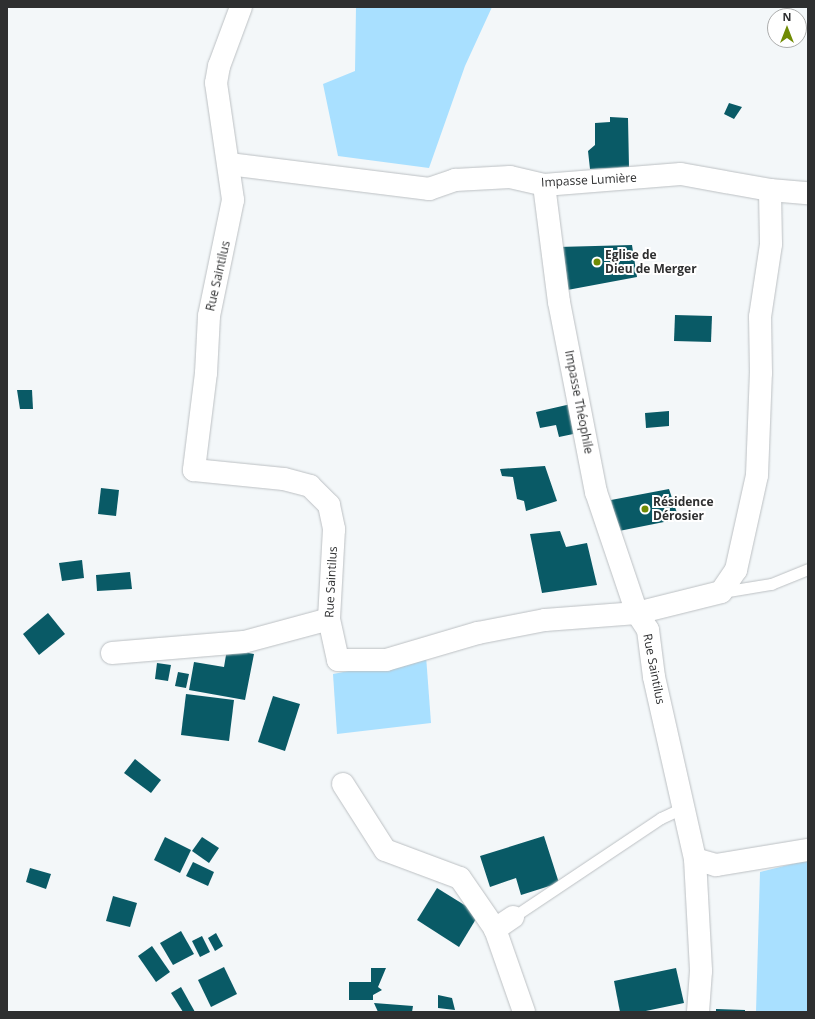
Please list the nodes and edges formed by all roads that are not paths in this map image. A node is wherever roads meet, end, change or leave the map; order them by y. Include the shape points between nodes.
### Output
1 (241, 7) edge
2 (229, 164) junction
3 (544, 185) junction
4 (770, 190) junction
5 (808, 193) edge
6 (808, 569) edge
7 (721, 592) junction
8 (637, 613) junction
9 (329, 619) junction
10 (112, 654) dead end
11 (343, 784) dead end
12 (685, 807) junction
13 (808, 850) edge
14 (695, 859) junction
15 (504, 923) junction
16 (524, 1012) edge
17 (698, 1012) edge

1 - 2 street, Rue Saintilus via 219,66 216,83
2 - 3 street, Impasse Lumière via 429,189 454,180 510,177
2 - 9 street, Rue Saintilus via 232,182 231,222 209,316 206,373 194,470 284,479 310,486 330,505 334,529
3 - 4 street, Impasse Lumière via 680,174
3 - 8 street, Impasse Théophile via 559,302 596,492
4 - 5 street, Impasse Lumière
4 - 7 street via 771,244 760,317 762,373 757,475 736,570
6 - 7 lane via 771,584
7 - 8 street
8 - 9 street, Rue Saintilus via 545,620 478,633 386,660 338,660
8 - 12 street, Rue Saintilus via 648,630 654,677
9 - 10 street via 244,642
11 - 15 street via 385,850 460,878
12 - 14 street, Rue Saintilus
12 - 15 lane via 662,818
13 - 14 street via 716,865
14 - 17 street, Rue Saintilus via 701,972
15 - 16 street

